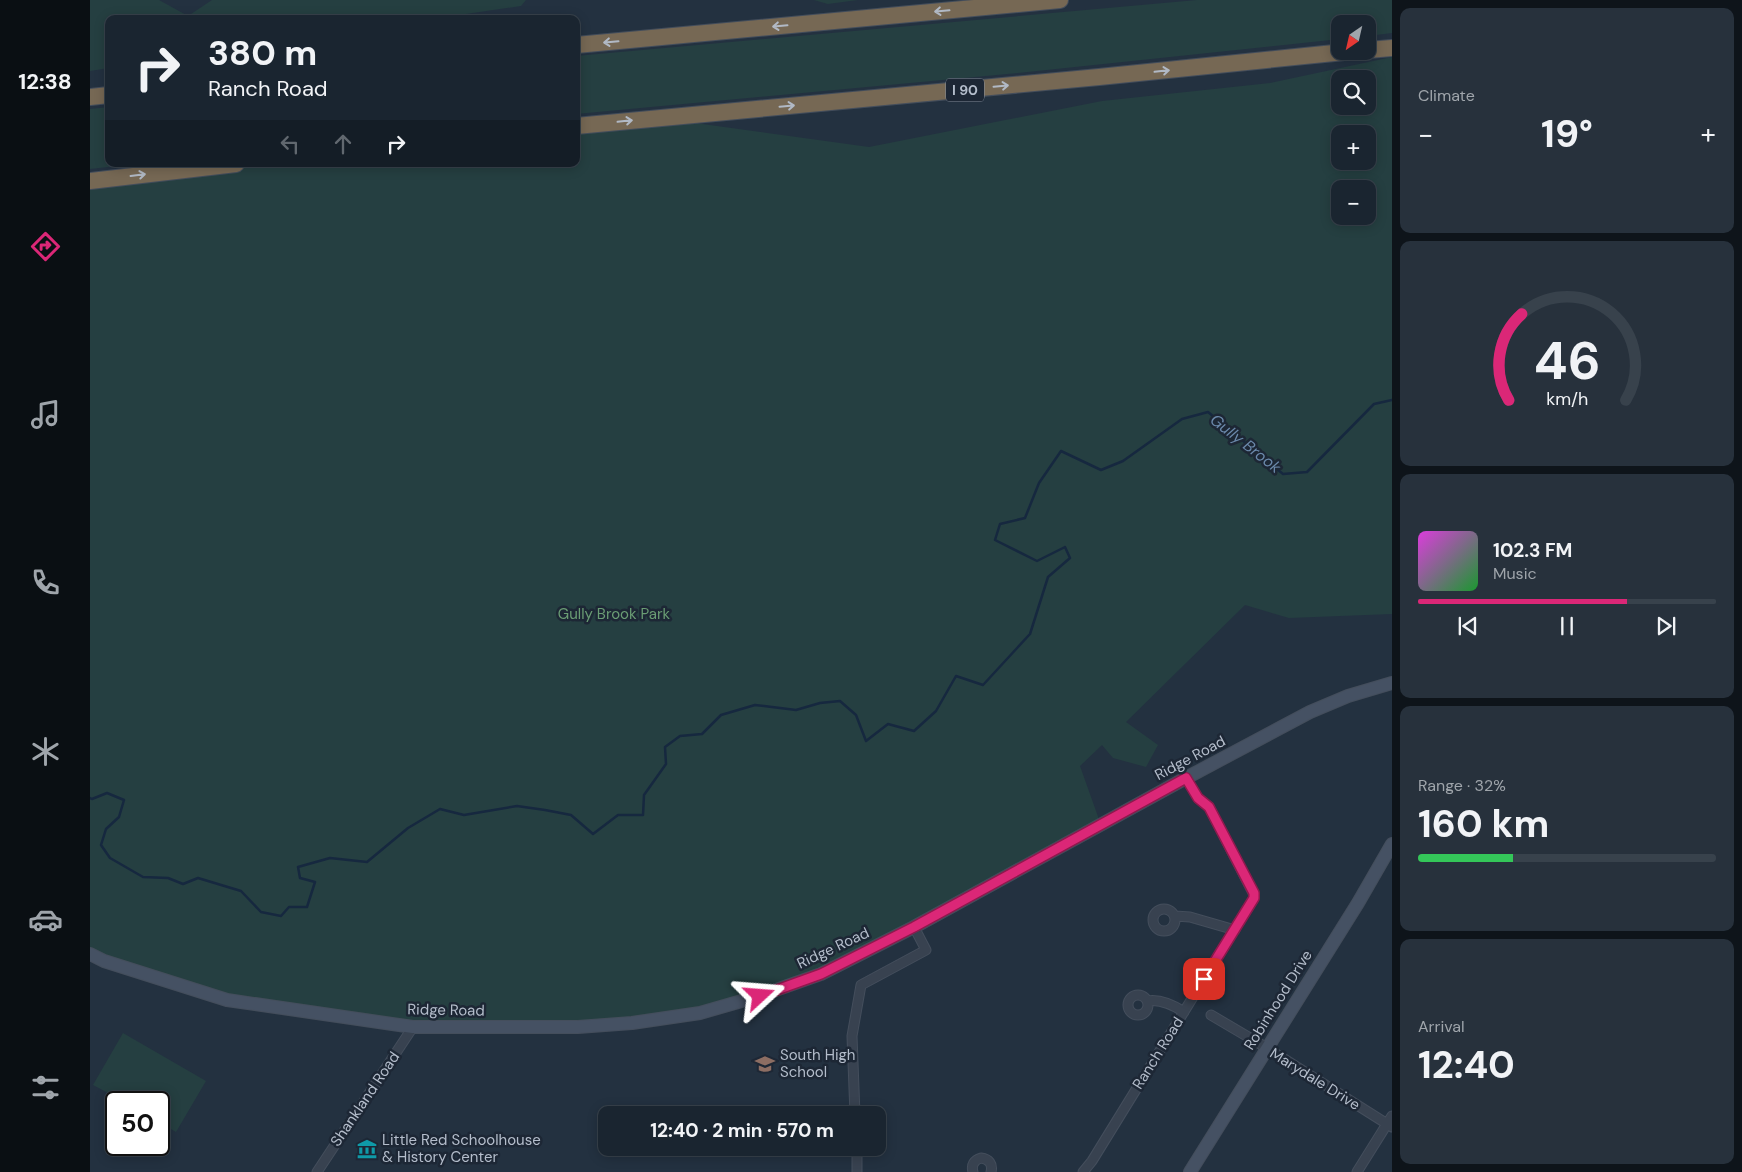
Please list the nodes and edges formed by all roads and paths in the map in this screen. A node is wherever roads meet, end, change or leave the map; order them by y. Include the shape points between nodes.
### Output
1 (1060, 0) edge
2 (580, 45) edge
3 (1392, 48) edge
4 (1376, 49) edge
5 (1331, 53) edge
6 (105, 95) edge
7 (90, 97) edge
8 (580, 126) edge
9 (210, 167) edge
10 (90, 181) edge
11 (1391, 686) edge
12 (1186, 778) junction
13 (1392, 844) edge
14 (1174, 916) dead end
15 (914, 927) junction
16 (1235, 930) junction
17 (90, 954) edge
18 (1148, 1002) dead end
19 (1184, 1012) junction
20 (1211, 1015) dead end
21 (413, 1027) junction
22 (1267, 1048) junction
23 (855, 1106) edge
24 (1390, 1123) edge
25 (857, 1156) edge
26 (317, 1172) edge
27 (858, 1172) edge
28 (973, 1172) edge
29 (991, 1172) edge
30 (1083, 1172) edge
31 (1190, 1172) edge
32 (1357, 1172) edge

1 -> 2 highway
3 - 4 highway
8 -> 5 highway, I 90
6 - 7 highway
10 -> 9 highway
11 - 12 main road, Ridge Road via 1348,696 1310,712
12 - 15 main road, Ridge Road
12 - 16 street, Ranch Road via 1198,798 1209,807 1254,893 1252,903
13 - 22 main road, Robinhood Drive
14 - 16 street via 1190,917
15 - 21 main road, Ridge Road via 805,980 700,1013 632,1024 578,1027
15 - 23 street via 926,950 861,986 852,1036
16 - 19 street, Ranch Road
17 - 21 main road, Ridge Road via 227,1000
18 - 19 street via 1165,1003
19 - 30 street, Ranch Road
20 - 22 street, Marydale Drive
21 - 26 street, Shankland Road
22 - 24 street, Marydale Drive
22 - 31 main road, Robinhood Drive
24 - 32 street
25 - 27 street
28 - 29 street via 972,1165 981,1158 991,1164

